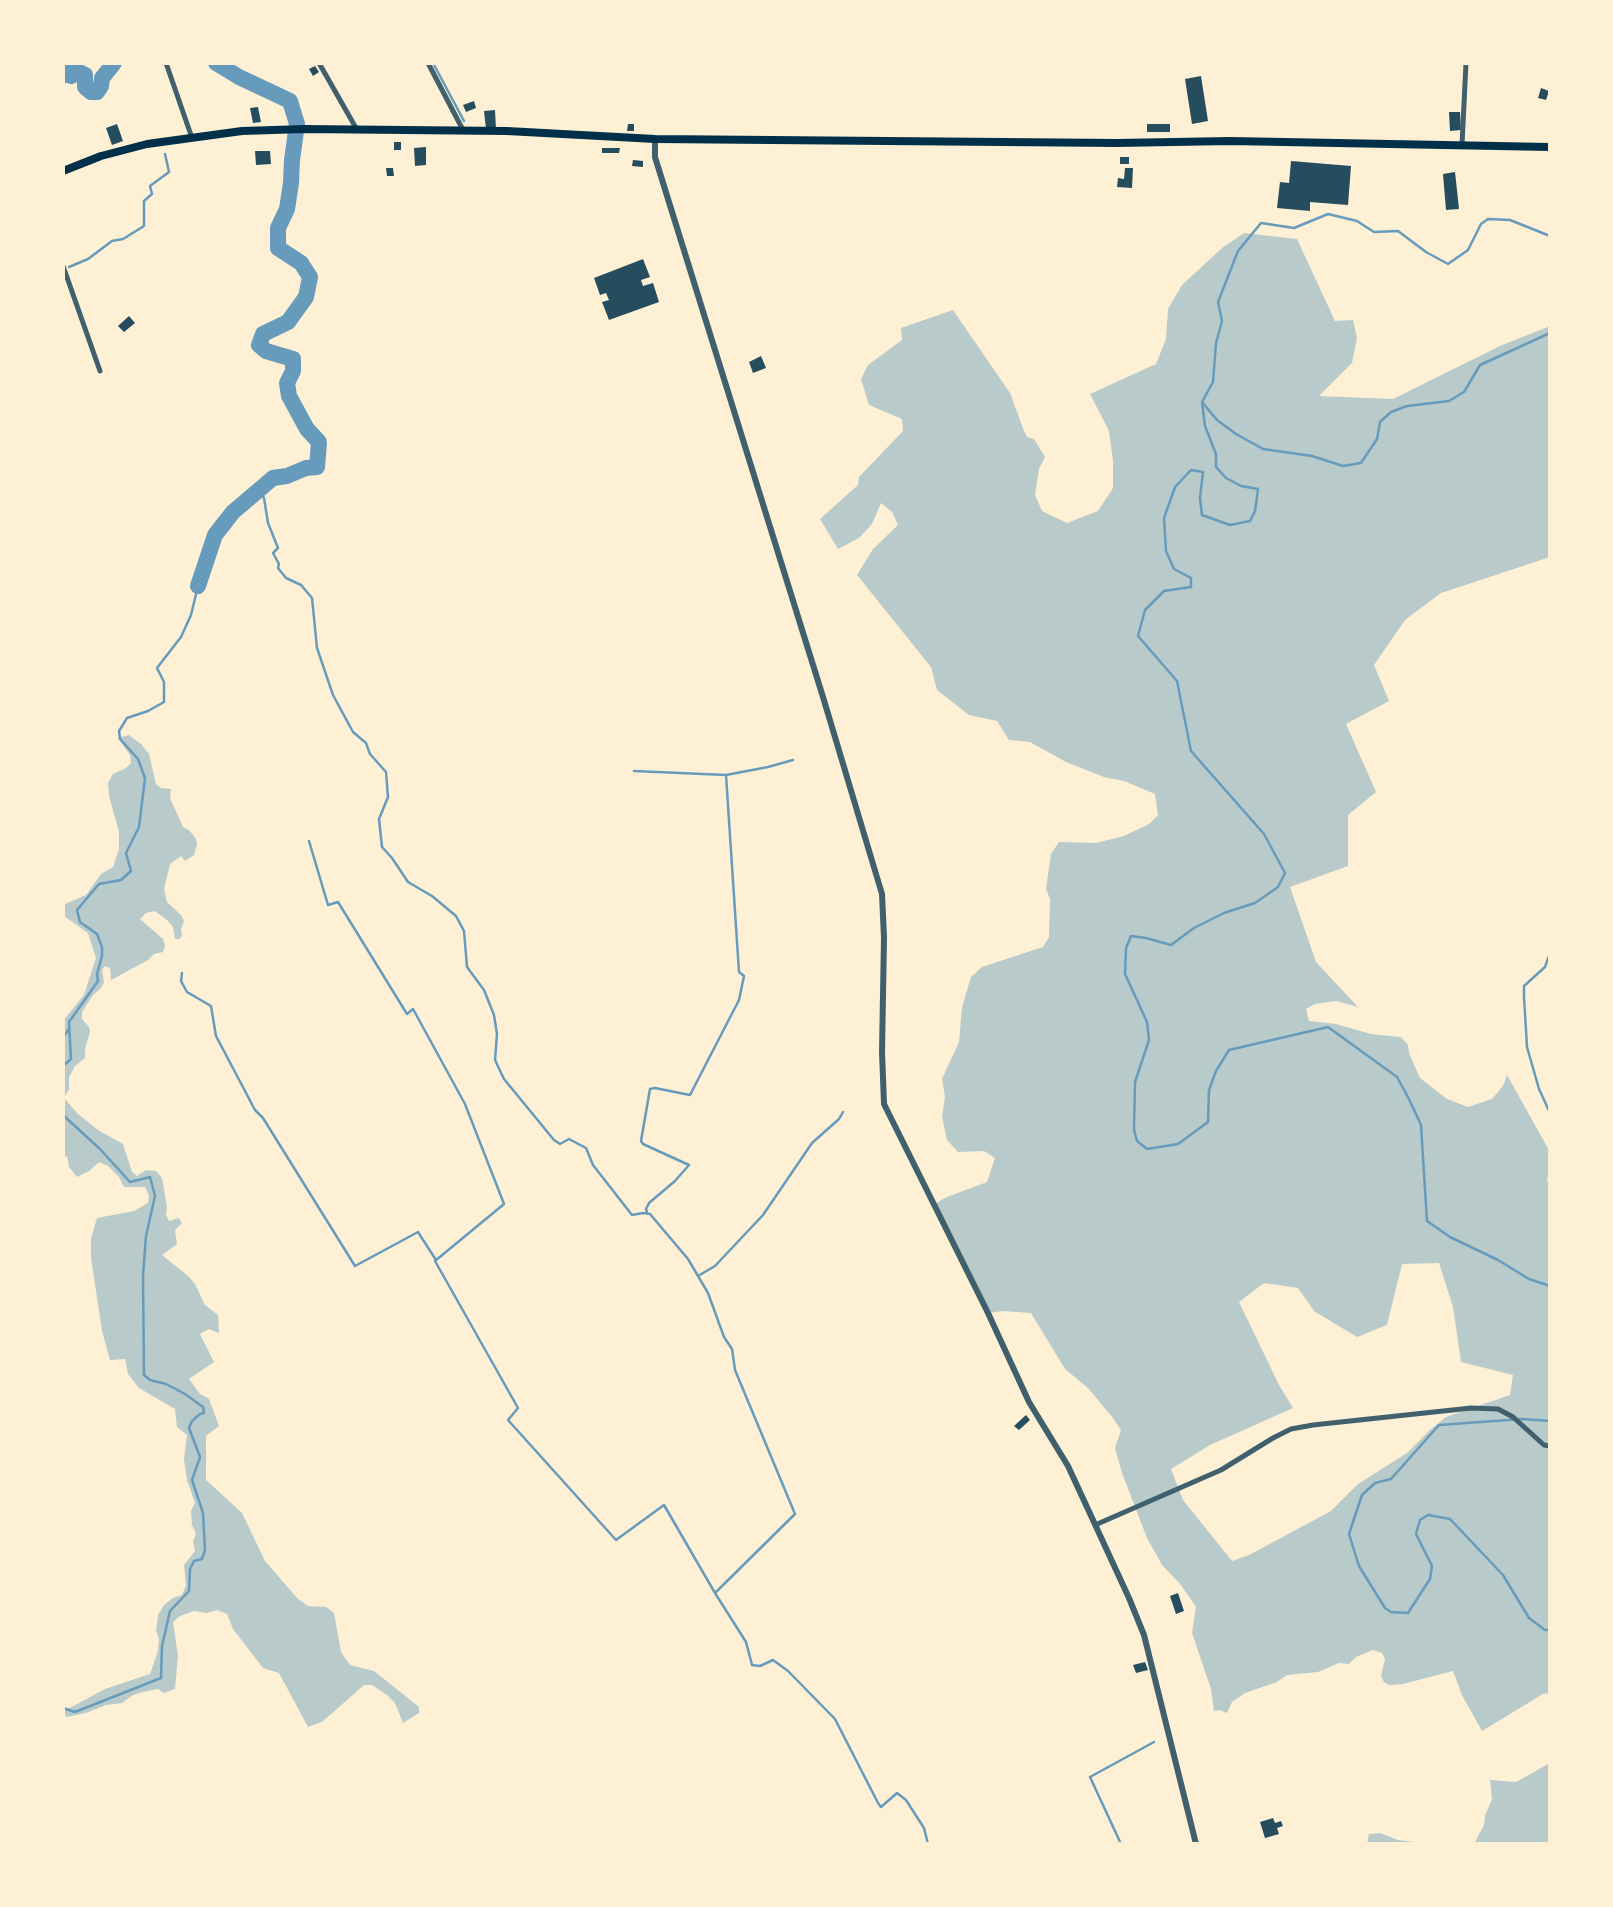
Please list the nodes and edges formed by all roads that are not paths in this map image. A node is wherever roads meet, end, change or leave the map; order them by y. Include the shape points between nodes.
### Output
1 (166, 63) edge
2 (319, 63) edge
3 (428, 63) edge
4 (1466, 63) edge
5 (356, 128) junction
6 (463, 130) junction
7 (192, 138) junction
8 (655, 139) junction
9 (1462, 145) junction
10 (1550, 146) edge
11 (63, 171) edge
12 (63, 266) edge
13 (100, 371) dead end
14 (1550, 1446) edge
15 (1095, 1525) junction
16 (1196, 1844) edge

1 - 7 street
2 - 5 street
3 - 6 street
4 - 9 street
5 - 6 highway
5 - 7 highway via 243,131
6 - 8 highway
7 - 11 highway via 121,149
8 - 9 highway
8 - 15 street via 655,157 882,894 884,1104 1029,1402 1068,1466
9 - 10 highway
12 - 13 street
14 - 15 street via 1498,1409 1313,1425 1291,1429 1221,1470
15 - 16 street via 1144,1635

